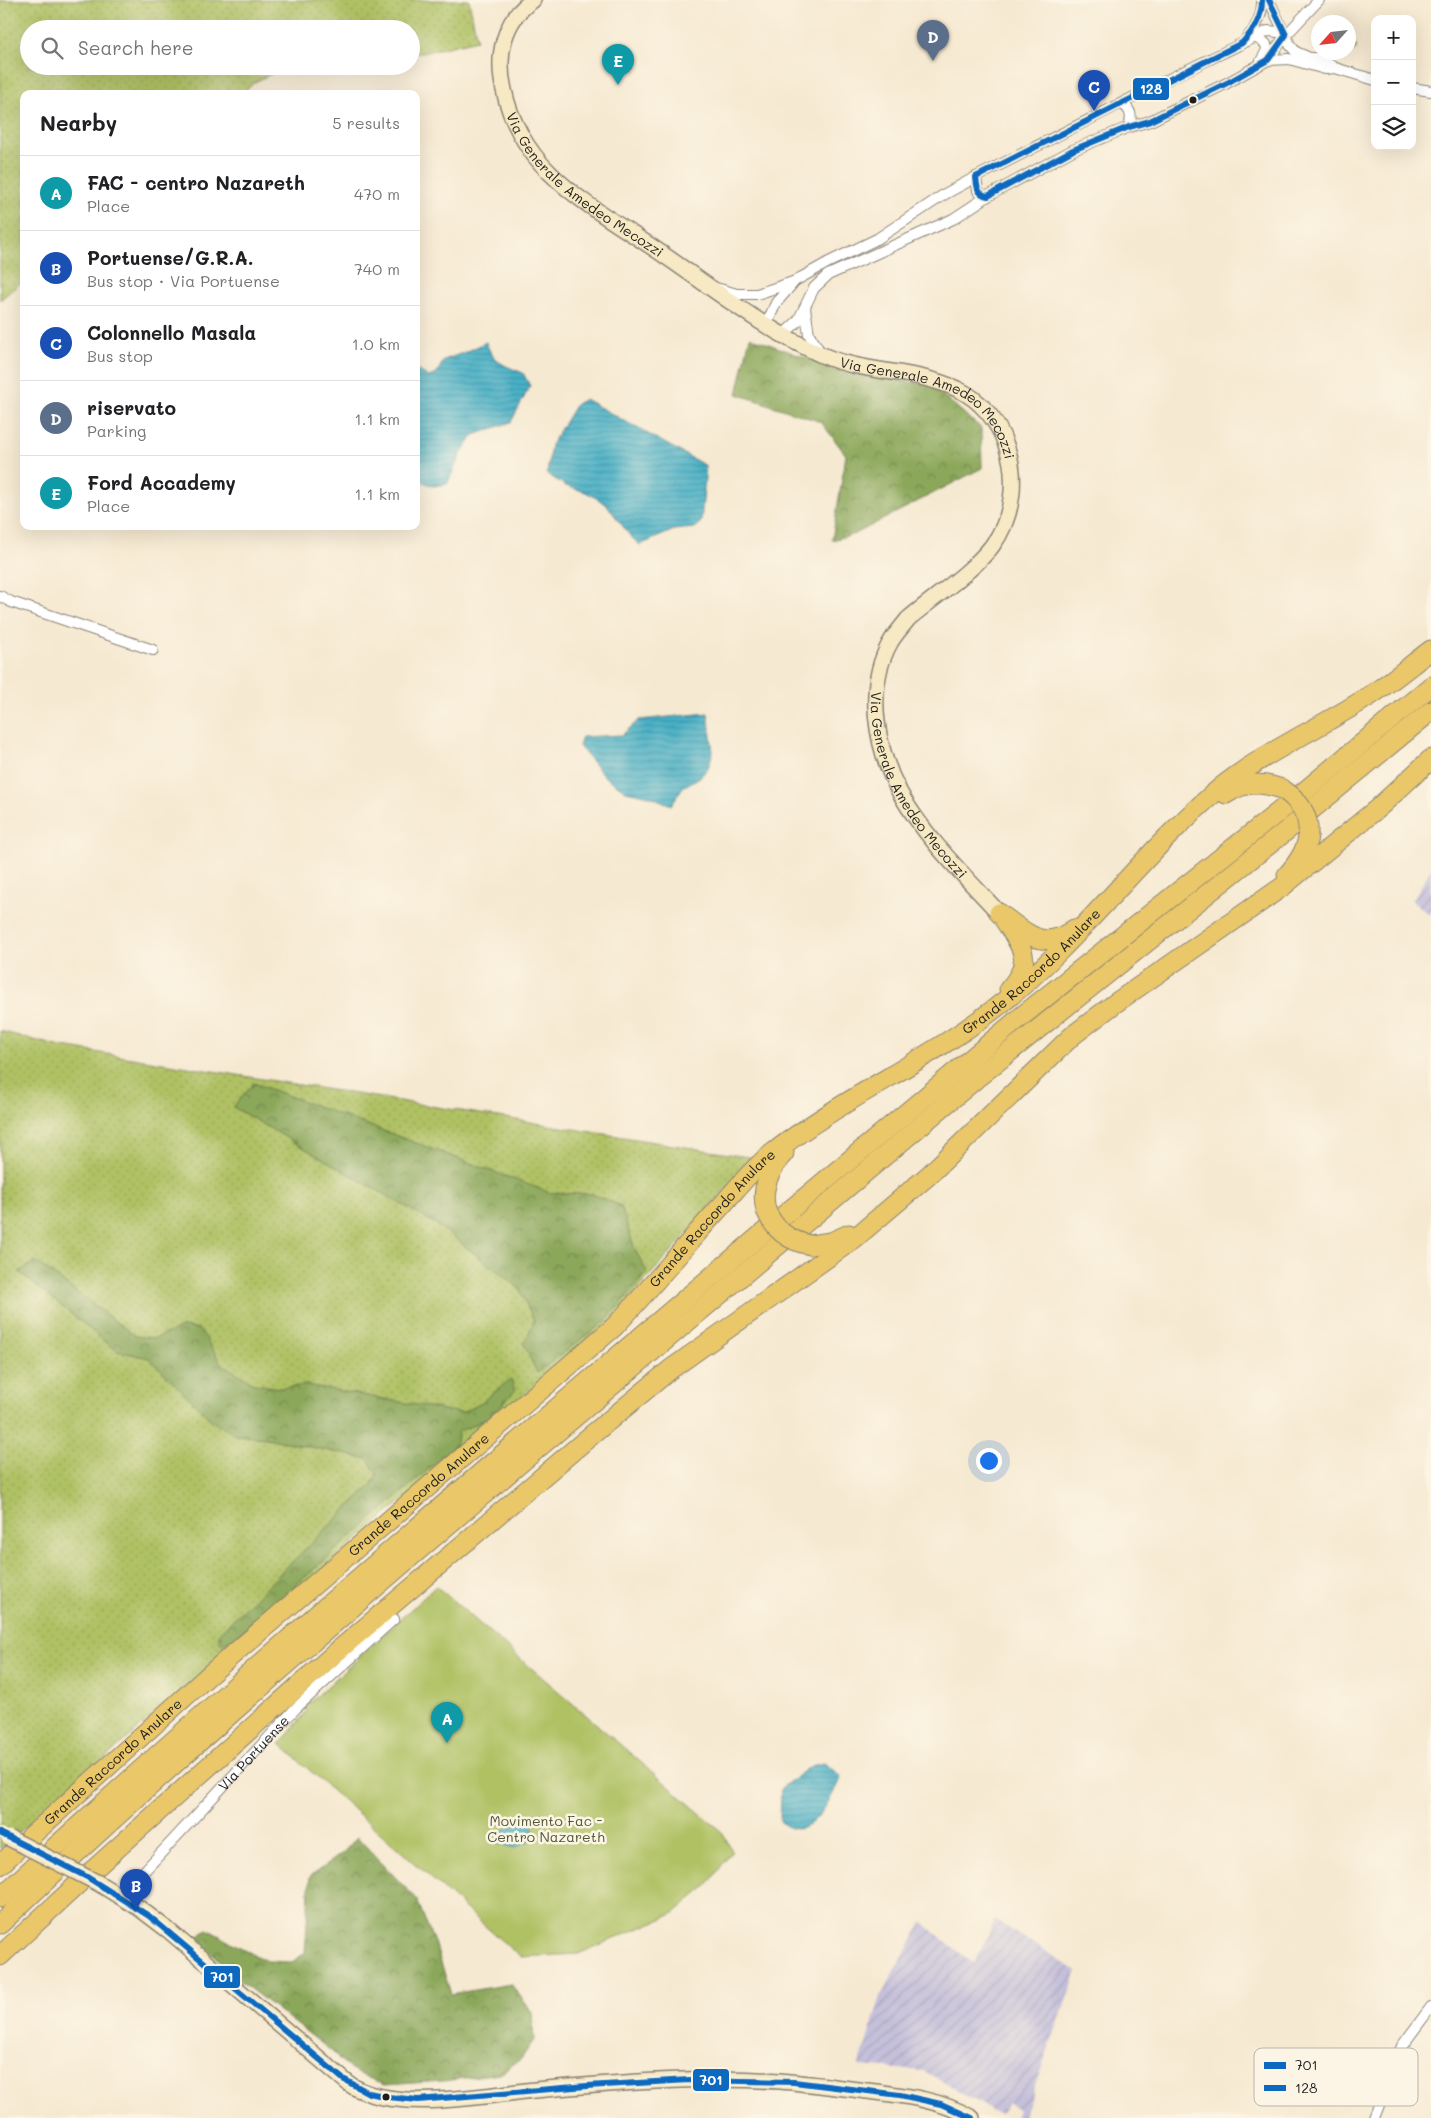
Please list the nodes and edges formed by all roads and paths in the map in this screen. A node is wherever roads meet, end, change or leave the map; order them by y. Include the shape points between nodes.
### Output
1 (533, 0) edge
2 (1262, 0) edge
3 (1269, 0) edge
4 (1319, 0) edge
5 (1286, 35) junction
6 (1255, 37) junction
7 (1242, 43) junction
8 (1264, 62) junction
9 (1336, 68) junction
10 (1371, 79) edge
11 (1416, 89) edge
12 (1431, 91) edge
13 (1122, 104) junction
14 (1129, 127) junction
15 (976, 177) junction
16 (988, 196) junction
17 (793, 282) junction
18 (710, 286) junction
19 (805, 305) junction
20 (766, 325) junction
21 (784, 334) junction
22 (822, 355) junction
23 (0, 596) edge
24 (153, 650) dead end
25 (1431, 650) edge
26 (1431, 686) edge
27 (1431, 712) edge
28 (1431, 759) edge
29 (1291, 795) junction
30 (1306, 822) junction
31 (1126, 880) junction
32 (1260, 902) junction
33 (999, 913) junction
34 (974, 1024) junction
35 (827, 1116) junction
36 (900, 1200) junction
37 (771, 1220) junction
38 (394, 1619) dead end
39 (30, 1837) dead end
40 (8, 1840) edge
41 (52, 1848) dead end
42 (71, 1858) dead end
43 (39, 1862) dead end
44 (0, 1865) edge
45 (55, 1872) dead end
46 (95, 1877) junction
47 (79, 1883) dead end
48 (120, 1896) junction
49 (0, 1898) edge
50 (0, 1924) edge
51 (0, 1956) edge
52 (1431, 2007) edge
53 (1401, 2048) edge
54 (1379, 2106) edge
55 (972, 2118) edge
56 (1374, 2118) edge

1 - 18 street, Via Generale Amedeo Mecozzi via 509,24 502,45 501,75 508,107 519,131 550,173 582,199
2 - 7 street via 1258,23
3 - 5 street
4 - 5 street
5 - 6 street via 1268,32
5 - 8 street
5 - 9 street via 1296,52 1319,58
6 - 7 street
6 - 8 street via 1266,44
7 - 13 street
8 - 9 street via 1289,59 1324,69
8 - 14 street via 1150,121
9 - 10 street
11 - 12 street
13 - 14 street via 1130,111
13 - 15 street
14 - 16 street via 1073,150
15 - 16 street via 978,191
15 - 17 street via 877,238
16 - 19 street via 953,219 828,275 814,288
17 - 18 street via 756,294 736,294
17 - 20 street via 776,303
18 - 20 street, Via Generale Amedeo Mecozzi
19 - 21 street via 798,321
19 - 22 street via 809,334
20 - 21 street, Via Generale Amedeo Mecozzi
21 - 22 street, Via Generale Amedeo Mecozzi
22 - 33 street, Via Generale Amedeo Mecozzi via 861,367 928,379 957,389 990,415 1004,438 1012,469 1012,487 999,533 980,558 899,629 883,659 876,699 882,744 901,793 956,866
23 - 24 street
25 - 31 highway, Grande Raccordo Anulare via 1371,695 1231,780
26 - 29 highway, Grande Raccordo Anulare
27 - 30 highway
28 - 32 highway via 1312,864
29 - 30 highway, bridge via 1300,806
29 - 34 highway via 1259,783 1249,783 1228,793 1172,843 1068,951 1011,1000
29 - 37 highway, Grande Raccordo Anulare
30 - 32 highway via 1306,846 1300,858
30 - 42 highway via 978,1077 412,1555
31 - 33 highway via 1076,927 1057,939 1035,938
31 - 34 highway, Grande Raccordo Anulare via 1030,980
32 - 36 highway via 1072,1036
33 - 34 highway via 1021,950 1024,966 1010,988
34 - 35 highway, Grande Raccordo Anulare
35 - 37 highway via 791,1146 768,1176 764,1190
35 - 39 highway, Grande Raccordo Anulare via 772,1153 751,1172 614,1328 210,1675
36 - 37 highway, bridge via 831,1242 810,1245 795,1241 784,1235
36 - 46 highway via 855,1238 671,1369 588,1438 333,1655
37 - 41 highway, Grande Raccordo Anulare
38 - 48 street, Via Portuense via 296,1708
40 - 44 highway
40 - 46 street, bridge
43 - 49 highway
45 - 50 highway
46 - 48 street
47 - 51 highway
48 - 55 street via 168,1930 349,2084 373,2094 418,2100 648,2082 769,2081 900,2095 941,2104
52 - 53 street
54 - 56 street

